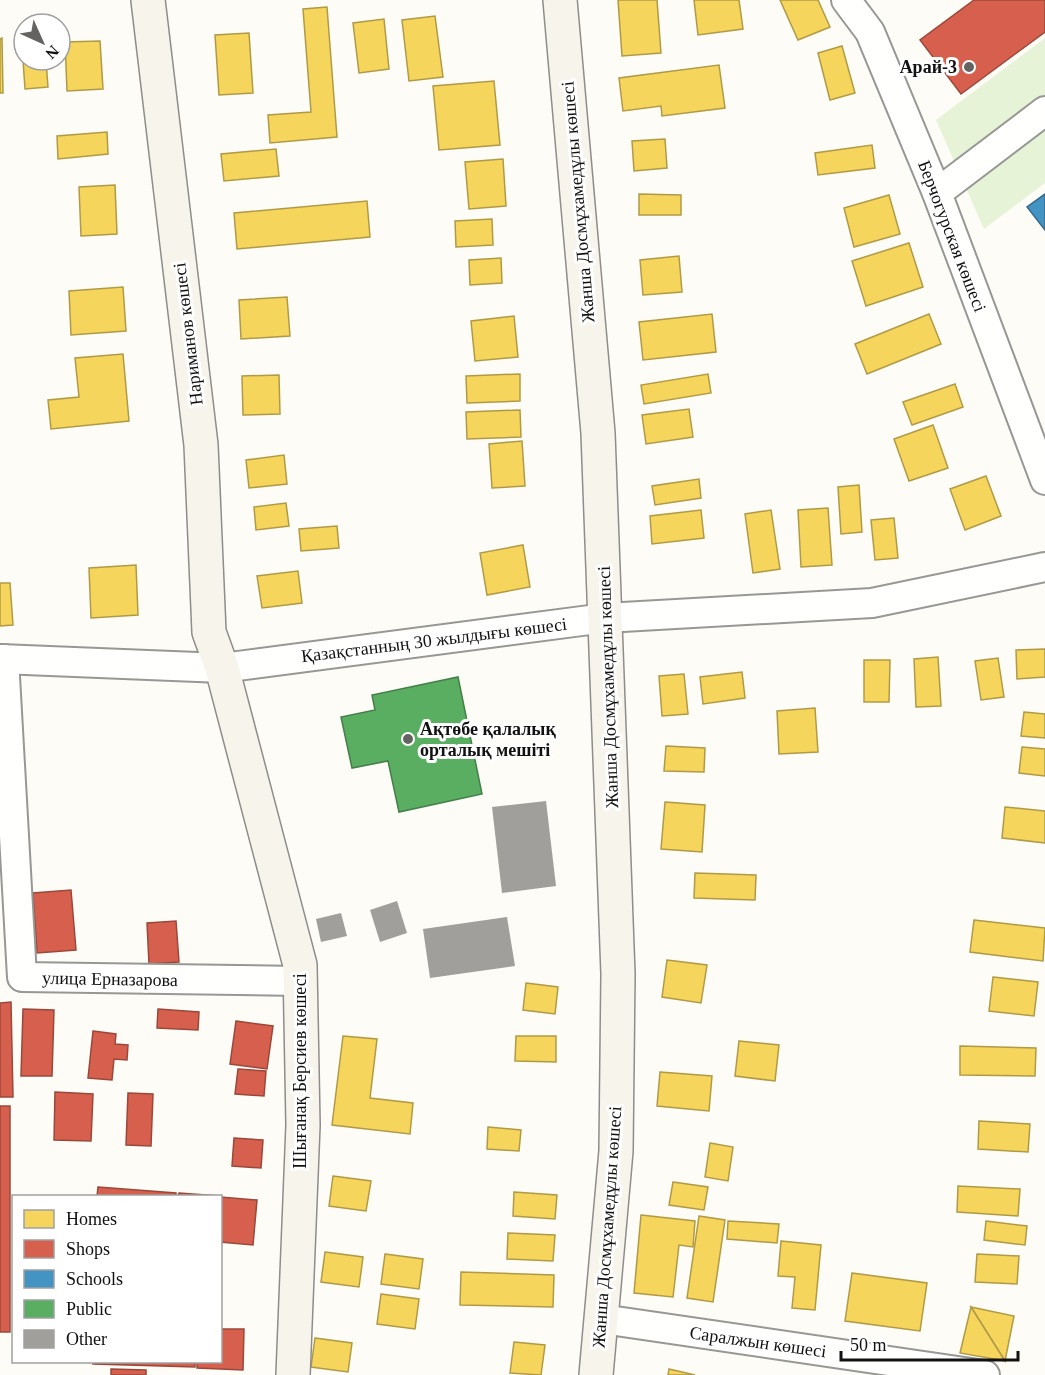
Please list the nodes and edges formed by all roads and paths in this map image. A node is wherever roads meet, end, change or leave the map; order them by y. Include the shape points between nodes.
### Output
1 (148, 0) edge
2 (560, 0) edge
3 (846, 0) edge
4 (1045, 111) edge
5 (937, 193) junction
6 (1045, 480) edge
7 (1045, 567) edge
8 (605, 618) junction
9 (2, 659) edge
10 (222, 668) junction
11 (300, 981) junction
12 (602, 1319) junction
13 (293, 1375) edge
14 (596, 1375) edge
15 (985, 1375) edge

1 - 10 street, Нариманов көшесі via 201,445 208,633
2 - 8 street, Жанша Досмұхамедұлы көшесі via 598,433
3 - 5 street, Берчогурская көшесі via 870,32
4 - 5 street
5 - 6 street, Берчогурская көшесі
7 - 8 street, Қазақстанның 30 жылдығы көшесі via 872,603
8 - 10 street, Қазақстанның 30 жылдығы көшесі
8 - 12 street, Жанша Досмұхамедұлы көшесі via 618,985 616,1151
9 - 10 street, Қазақстанның 30 жылдығы көшесі
9 - 11 street, улица Ерназарова via 22,977
10 - 11 street, Шығанақ Берсиев көшесі via 300,965
11 - 13 street, Шығанақ Берсиев көшесі via 303,1125
12 - 14 street, Жанша Досмұхамедұлы көшесі
12 - 15 street, Саралжын көшесі

